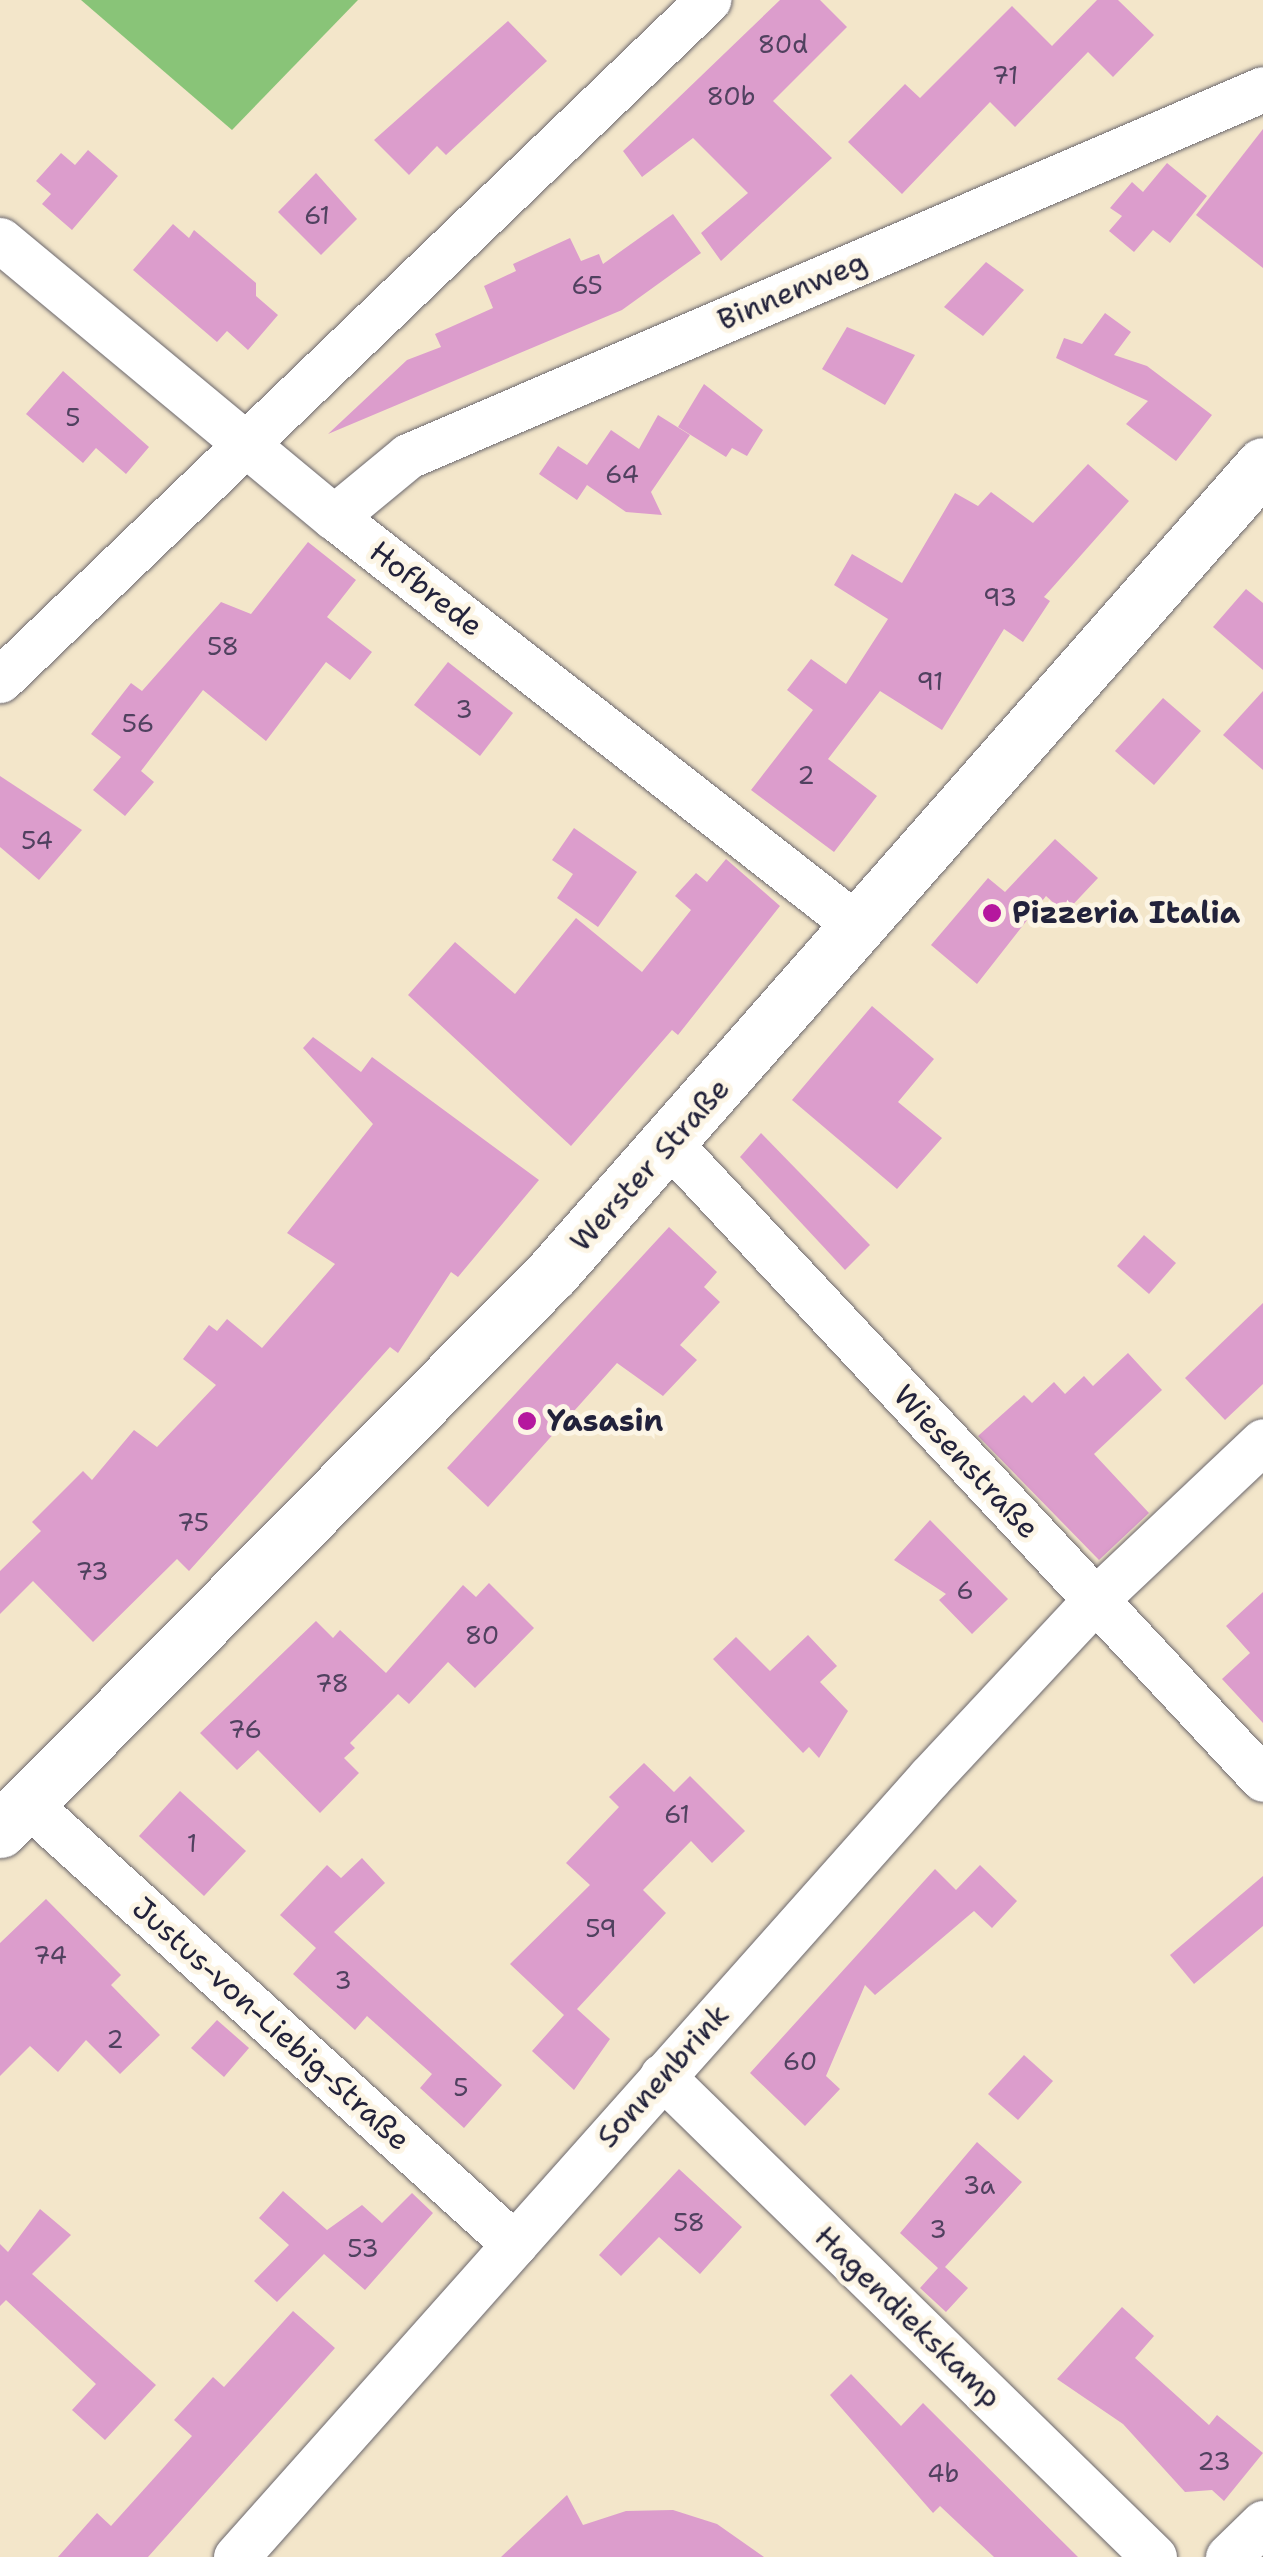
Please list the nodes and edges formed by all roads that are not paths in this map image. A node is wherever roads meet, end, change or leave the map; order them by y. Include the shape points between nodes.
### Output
1 (708, 0) edge
2 (1263, 89) edge
3 (0, 240) edge
4 (250, 448) junction
5 (1263, 465) edge
6 (334, 517) junction
7 (0, 680) edge
8 (860, 928) junction
9 (670, 1145) junction
10 (1263, 1440) edge
11 (1094, 1600) junction
12 (1263, 1779) edge
13 (14, 1817) edge
14 (662, 2076) junction
15 (514, 2244) junction
16 (1263, 2523) edge
17 (236, 2557) edge
18 (1154, 2557) edge
19 (1228, 2557) edge

1 - 4 street
2 - 6 street, Binnenweg via 408,456
3 - 4 street, Hofbrede
4 - 6 street, Hofbrede
4 - 7 street
5 - 8 main road, Werster Straße
6 - 8 street, Hofbrede
8 - 9 main road, Werster Straße
9 - 11 street, Wiesenstraße
9 - 13 main road, Werster Straße
10 - 11 street, Sonnenbrink
11 - 12 street, Wiesenstraße
11 - 14 street, Sonnenbrink
13 - 15 street, Justus-von-Liebig-Straße
14 - 15 street, Sonnenbrink
14 - 18 street, Hagendiekskamp
15 - 17 street, Sonnenbrink
16 - 19 street

